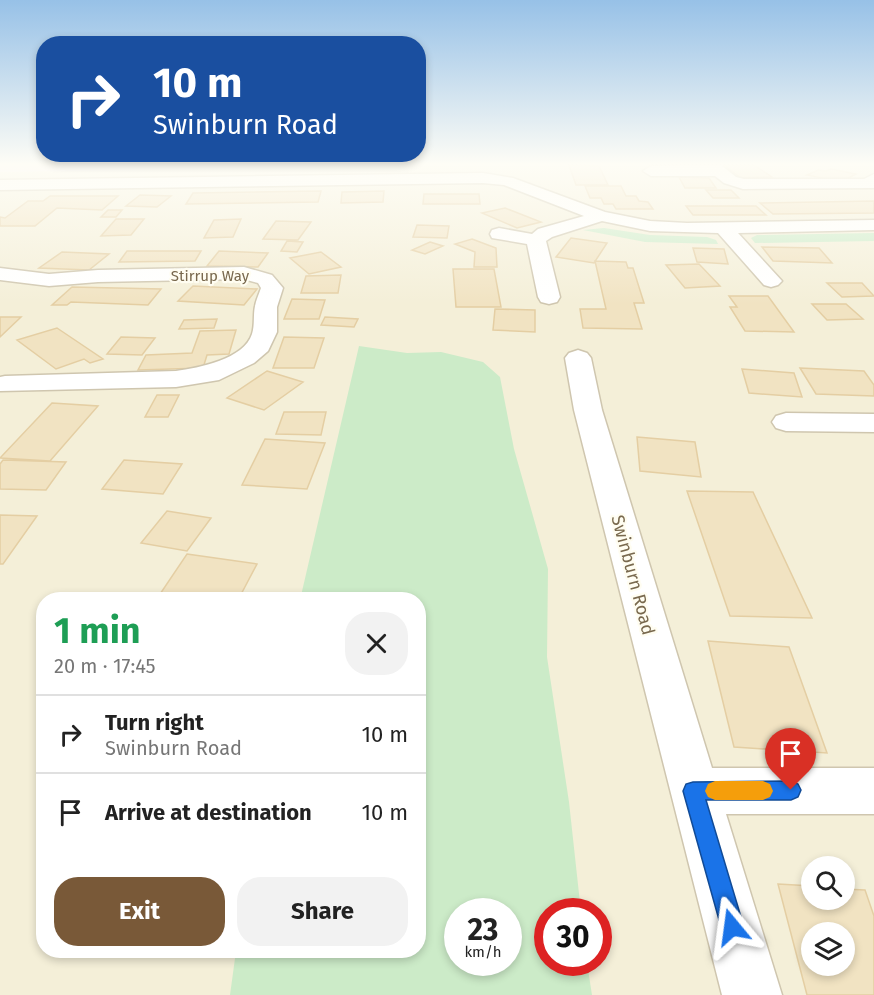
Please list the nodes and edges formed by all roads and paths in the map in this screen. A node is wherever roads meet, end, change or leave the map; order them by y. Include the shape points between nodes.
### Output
1 (589, 211) edge
2 (601, 216) junction
3 (874, 225) edge
4 (722, 226) junction
5 (500, 234) dead end
6 (536, 240) junction
7 (0, 274) edge
8 (771, 281) dead end
9 (549, 297) dead end
10 (578, 358) dead end
11 (2, 382) edge
12 (786, 422) dead end
13 (874, 423) edge
14 (693, 791) junction
15 (874, 791) edge
16 (752, 995) edge

1 - 2 street
2 - 4 street via 668,227
2 - 6 street via 545,233
3 - 4 street
4 - 8 street
5 - 6 street
6 - 9 street
7 - 11 street, Stirrup Way via 50,280 244,273 265,279 272,288 259,346 245,358 210,374 176,379
10 - 14 street, Swinburn Road via 588,410
12 - 13 street
14 - 15 street
14 - 16 street, Swinburn Road

